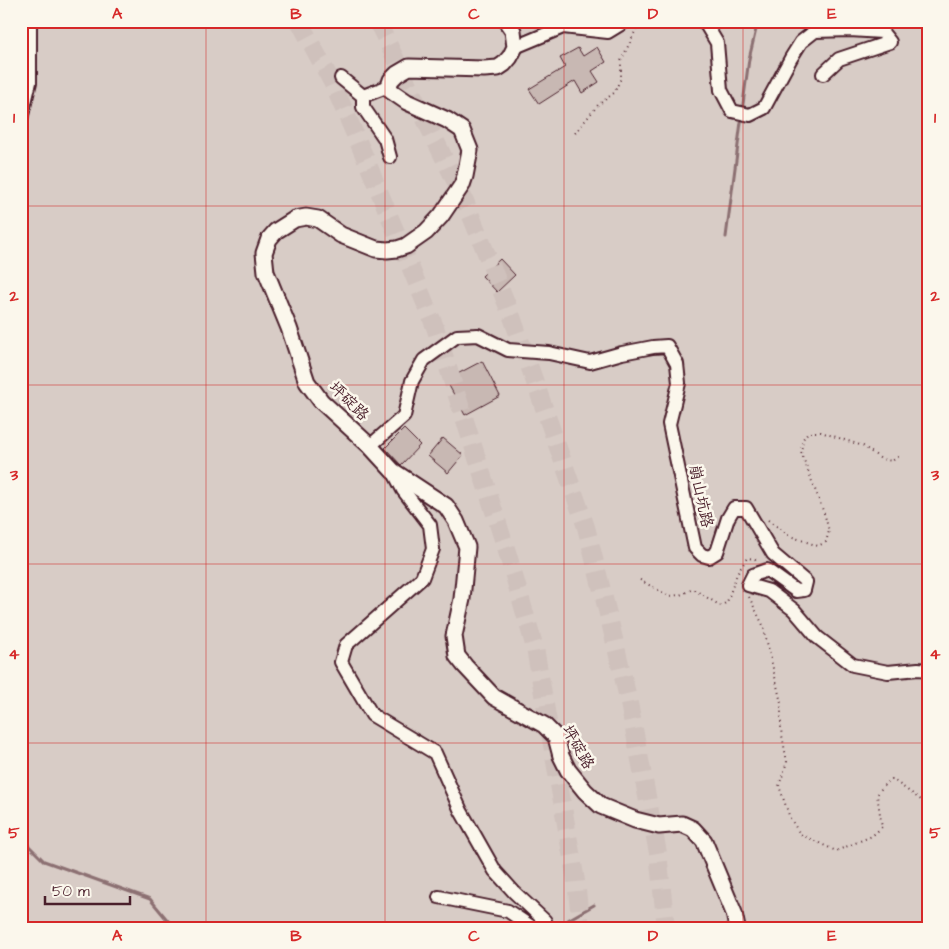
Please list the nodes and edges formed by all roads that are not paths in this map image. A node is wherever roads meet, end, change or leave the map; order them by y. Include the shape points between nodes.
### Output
1 (30, 21) edge
2 (506, 21) edge
3 (626, 21) edge
4 (702, 21) edge
5 (515, 47) junction
6 (823, 74) dead end
7 (341, 78) dead end
8 (389, 86) junction
9 (363, 96) junction
10 (21, 119) edge
11 (390, 157) dead end
12 (370, 446) junction
13 (393, 471) junction
14 (928, 670) edge
15 (439, 897) dead end
16 (533, 928) edge
17 (544, 928) edge
18 (737, 928) edge

1 - 10 street via 30,82
2 - 5 main road via 513,31
3 - 5 street via 608,32 564,26
4 - 6 street via 717,43 721,90 732,111 750,114 764,108 801,42 815,31 882,32 890,42 839,59
5 - 8 main road via 498,68 409,67 396,74
7 - 9 street
8 - 9 street
8 - 12 main road, 坪碇路 via 407,102 462,130 468,142 470,150 462,185 441,216 406,246 388,250 376,249 342,235 318,219 295,219 276,231 264,253 266,272 307,382 321,401
9 - 11 street via 363,107 385,139
12 - 13 main road, 坪碇路
12 - 14 street, 崩山坑路 via 404,416 412,382 424,360 457,336 478,335 508,350 549,353 590,362 667,346 678,364 679,383 669,424 695,548 709,557 717,552 734,508 746,508 773,554 806,582 804,590 796,591 767,570 752,575 748,585 769,591 794,610 817,637 853,664 888,672
13 - 17 street via 430,525 433,549 422,578 346,645 341,662 372,715 435,753 461,811 495,871 545,921
13 - 18 main road, 坪碇路 via 446,506 467,547 462,599 454,636 461,661 494,697 544,725 556,737 568,770 601,806 659,826 682,824 693,829 704,841 734,913
15 - 16 street via 508,911

